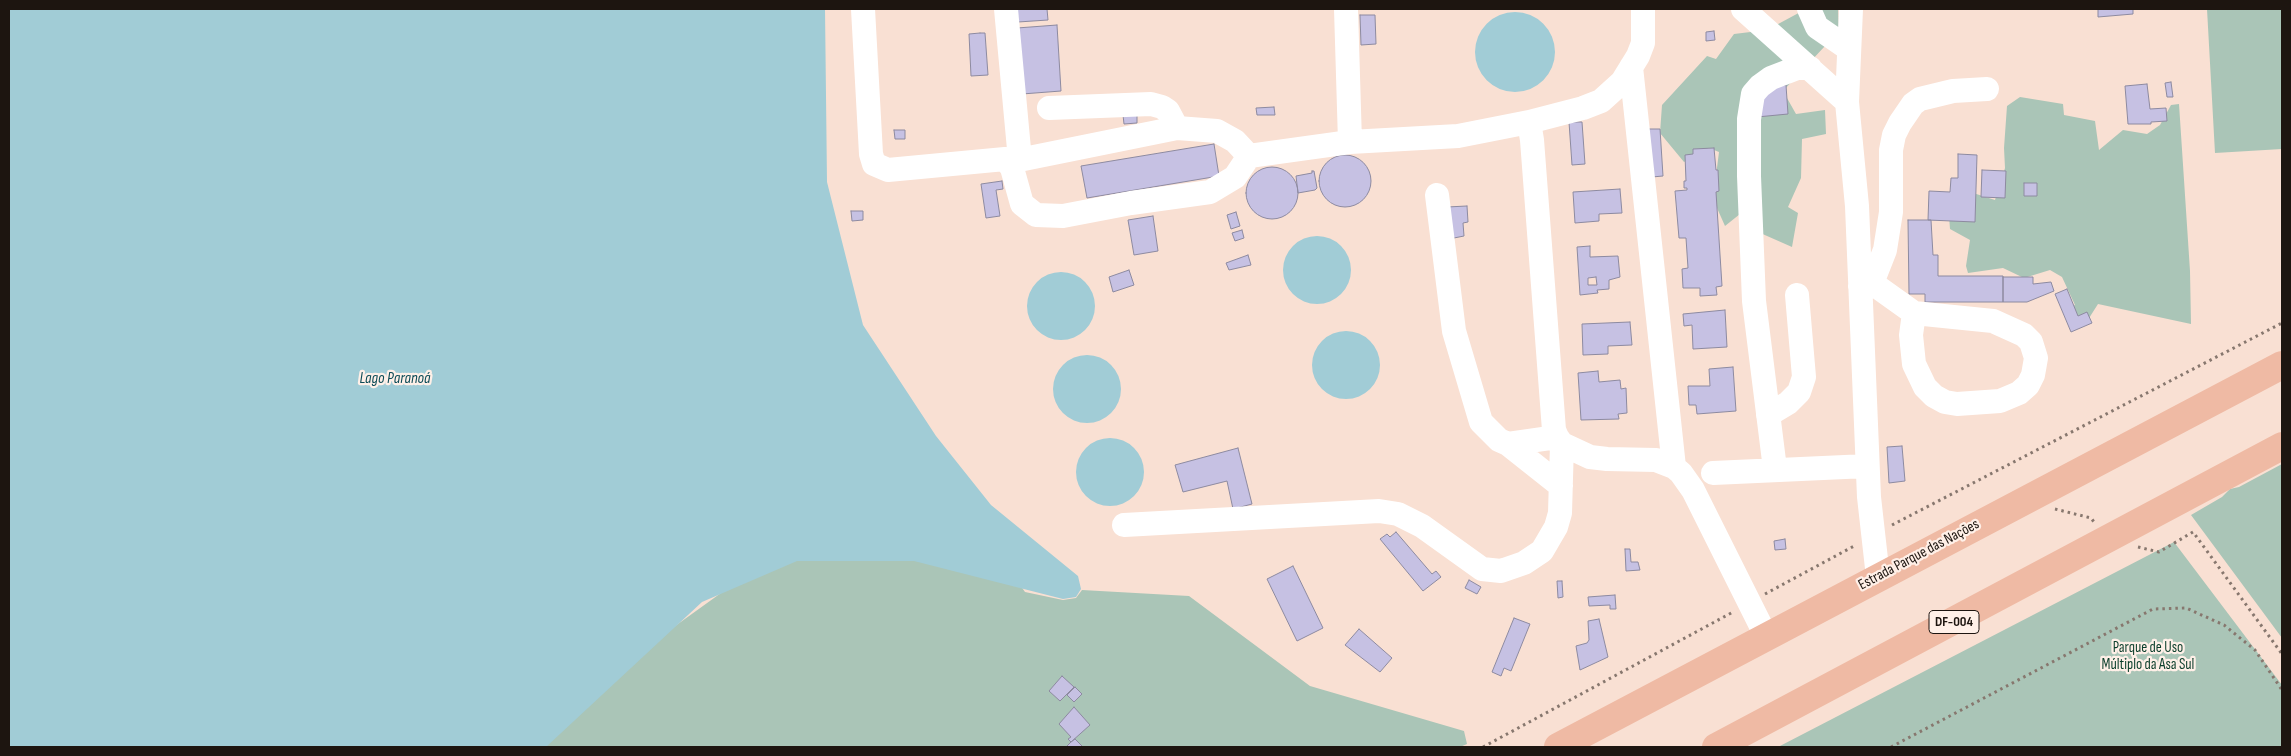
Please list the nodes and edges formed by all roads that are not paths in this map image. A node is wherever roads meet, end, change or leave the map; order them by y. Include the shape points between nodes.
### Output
1 (863, 9) edge
2 (1006, 9) edge
3 (1346, 9) edge
4 (1643, 9) edge
5 (1743, 9) edge
6 (1809, 9) edge
7 (1852, 9) edge
8 (1849, 49) junction
9 (1631, 67) junction
10 (1810, 68) junction
11 (1987, 88) dead end
12 (1847, 102) junction
13 (1049, 108) dead end
14 (1529, 122) junction
15 (1177, 128) junction
16 (1350, 142) junction
17 (1249, 156) junction
18 (1014, 161) junction
19 (1437, 195) dead end
20 (1866, 285) junction
21 (1797, 295) dead end
22 (1914, 314) junction
23 (2282, 365) edge
24 (1768, 415) junction
25 (1560, 441) junction
26 (1508, 444) junction
27 (2282, 446) edge
28 (1867, 466) junction
29 (1674, 467) junction
30 (1775, 469) junction
31 (1713, 472) dead end
32 (1561, 486) junction
33 (1124, 526) dead end
34 (1878, 576) junction
35 (1767, 638) junction
36 (1558, 747) edge
37 (1716, 747) edge

1 - 18 lane via 874,164 888,170 1000,159
2 - 18 lane
3 - 16 lane
4 - 9 lane via 1643,43
5 - 10 lane
6 - 8 lane via 1817,27
7 - 8 lane
8 - 12 lane
9 - 14 lane via 1622,82 1601,100
9 - 29 lane
10 - 12 lane
10 - 24 lane via 1797,68 1771,78 1753,94 1750,106 1748,176 1754,302
11 - 20 lane via 1953,91 1920,99 1900,123 1891,150 1889,234 1879,270
12 - 20 lane
13 - 15 lane via 1151,104 1168,111
14 - 16 lane via 1458,136
14 - 25 lane via 1554,430
15 - 17 lane via 1217,132 1235,141
15 - 18 lane
16 - 17 lane
17 - 18 lane via 1235,177 1210,192 1063,216 1036,215 1028,211 1022,204
19 - 26 lane via 1454,331 1465,374 1481,422 1495,437
20 - 22 lane
20 - 28 lane
21 - 24 lane via 1804,377 1799,392
22 - 22 lane via 1993,321 2024,335 2031,342 2036,358 2031,380 2019,393 2000,401 1957,404 1934,396 1925,387 1914,364 1911,335
23 - 34 highway, Estrada Parque das Nações
24 - 30 lane
25 - 26 lane
25 - 29 lane via 1590,457 1656,460
25 - 32 lane
26 - 32 lane
27 - 37 highway, DF-004
28 - 30 lane
28 - 34 lane
29 - 35 lane via 1693,490
30 - 31 lane
32 - 33 lane via 1560,513 1547,544 1524,563 1502,571 1482,569 1422,526 1398,514 1379,511
34 - 35 highway, Estrada Parque das Nações
35 - 36 highway, Estrada Parque das Nações

